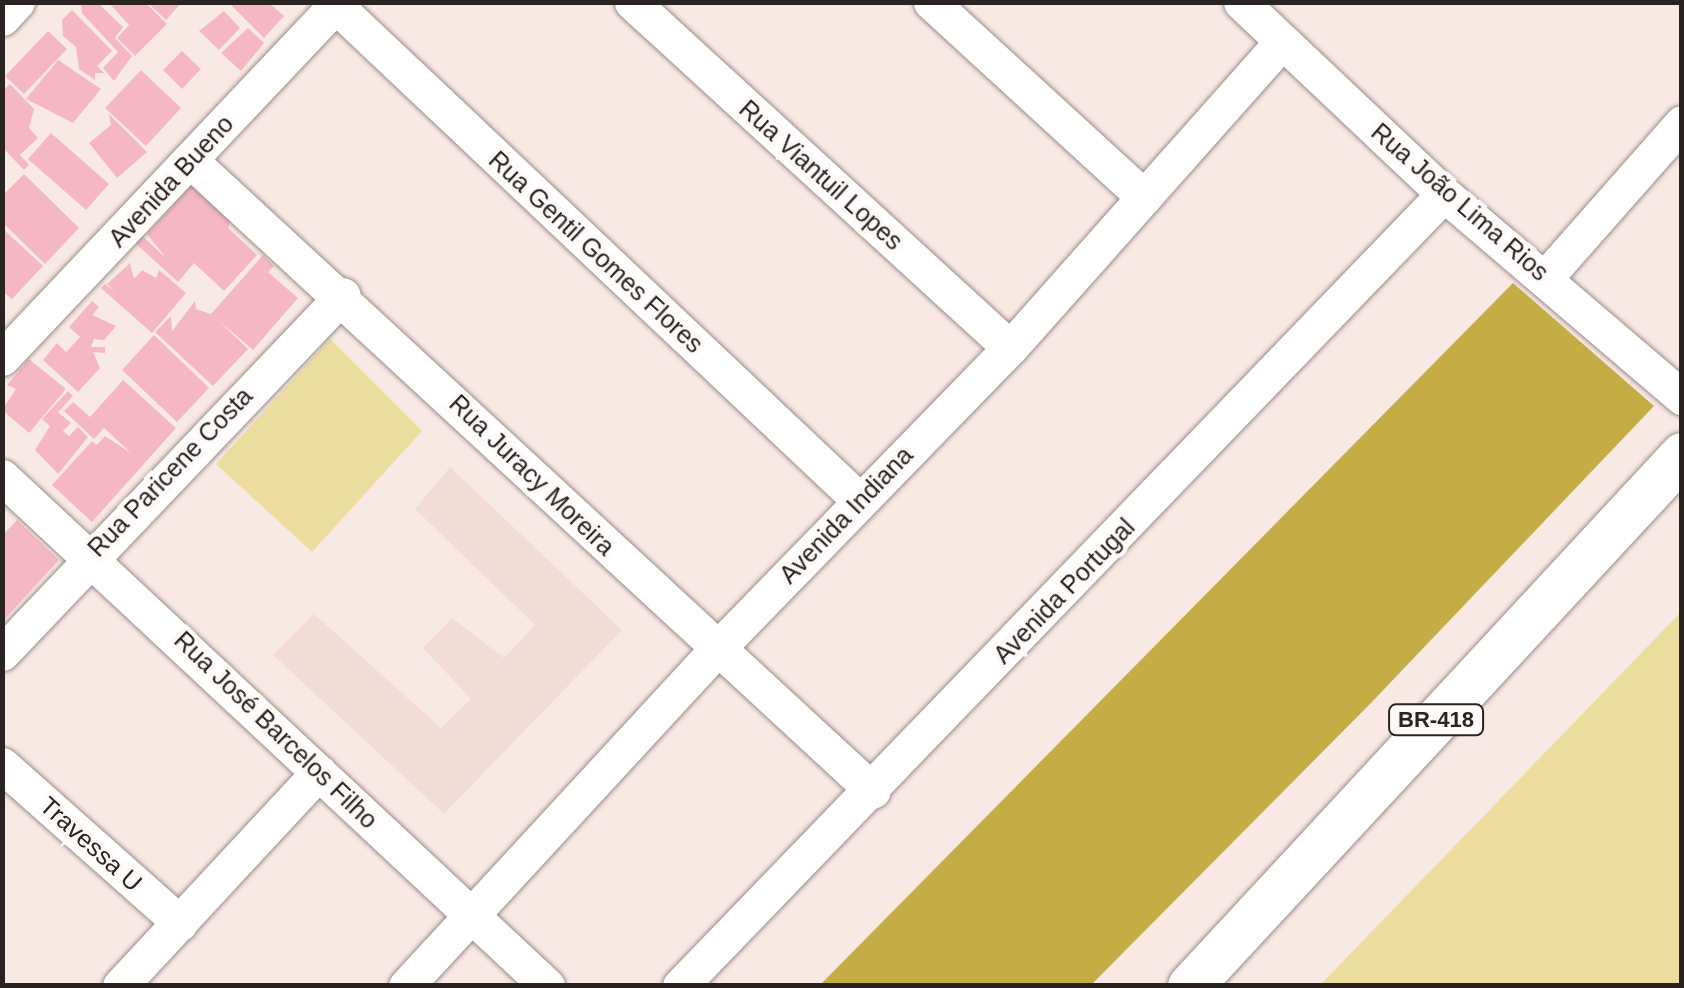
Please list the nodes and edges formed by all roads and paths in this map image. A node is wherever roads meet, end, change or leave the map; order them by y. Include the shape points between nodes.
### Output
1 (17, 2) edge
2 (632, 2) edge
3 (931, 2) edge
4 (1241, 2) edge
5 (336, 4) edge
6 (2, 18) edge
7 (1282, 42) junction
8 (1682, 123) edge
9 (190, 161) junction
10 (1444, 194) junction
11 (1144, 197) junction
12 (1546, 276) junction
13 (342, 295) junction
14 (1010, 348) junction
15 (2, 358) edge
16 (1682, 397) edge
17 (1682, 455) edge
18 (2, 477) edge
19 (860, 501) junction
20 (91, 553) junction
21 (716, 650) junction
22 (2, 653) edge
23 (2, 764) edge
24 (318, 772) junction
25 (873, 791) junction
26 (472, 915) junction
27 (180, 922) junction
28 (120, 986) edge
29 (406, 986) edge
30 (547, 986) edge
31 (680, 986) edge
32 (1190, 986) edge

1 - 6 street
2 - 14 street, Rua Viantuil Lopes
3 - 11 street
4 - 7 street, Rua João Lima Rios
5 - 9 street, Avenida Bueno
5 - 19 street, Rua Gentil Gomes Flores
7 - 10 street, Rua João Lima Rios
7 - 11 street, Avenida Indiana
8 - 12 street
9 - 13 street, Rua Juracy Moreira
9 - 15 street, Avenida Bueno
10 - 12 street, Rua João Lima Rios
10 - 25 street, Avenida Portugal
11 - 14 street, Avenida Indiana
12 - 16 street, Rua João Lima Rios
13 - 20 street, Rua Paricene Costa
13 - 21 street, Rua Juracy Moreira
14 - 19 street, Avenida Indiana
17 - 32 main road, BR-418
18 - 20 street, Rua José Barcelos Filho
19 - 21 street, Avenida Indiana
20 - 22 street, Rua Paricene Costa
20 - 24 street, Rua José Barcelos Filho
21 - 25 street, Rua Juracy Moreira
21 - 26 street, Avenida Indiana
23 - 27 street, Travessa U
24 - 26 street, Rua José Barcelos Filho
24 - 27 street
25 - 31 street, Avenida Portugal
26 - 29 street, Avenida Indiana
26 - 30 street, Rua José Barcelos Filho
27 - 28 street

